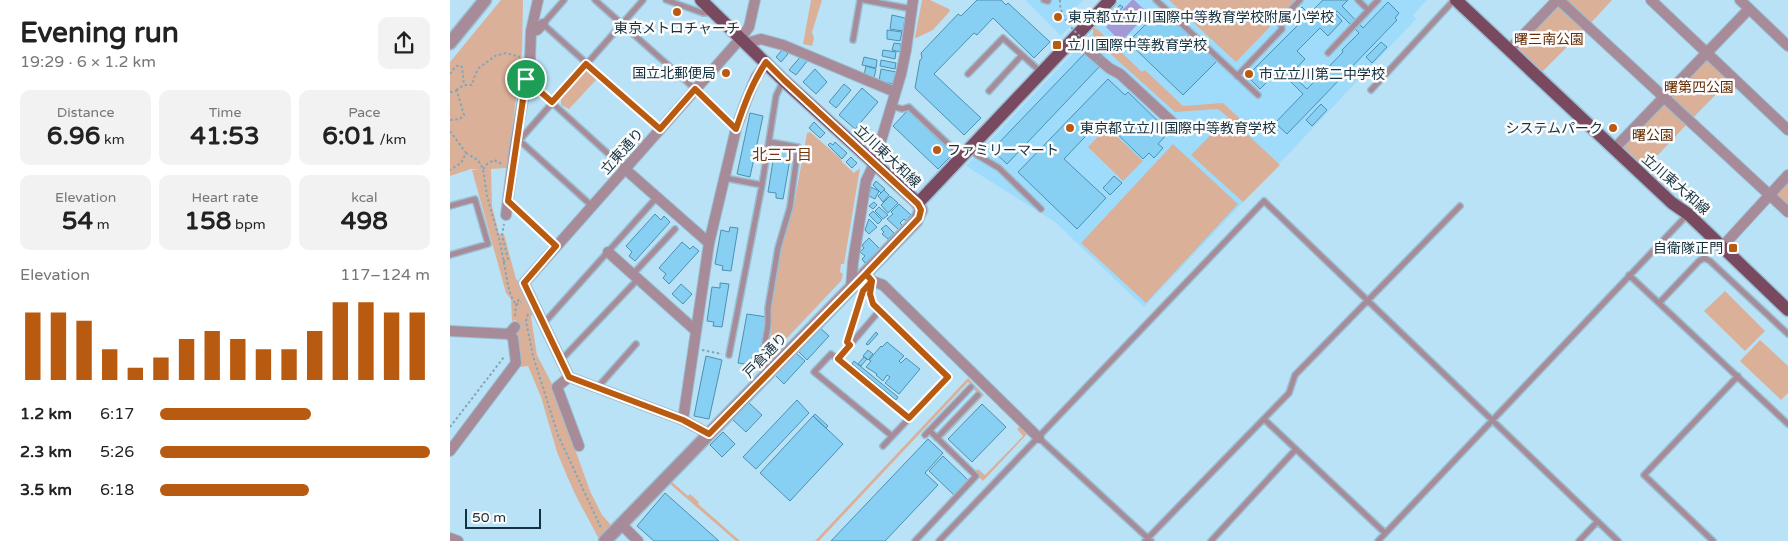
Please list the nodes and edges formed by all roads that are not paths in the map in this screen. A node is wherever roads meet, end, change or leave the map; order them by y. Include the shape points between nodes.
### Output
1 (485, 0) edge
2 (538, 0) edge
3 (564, 0) edge
4 (595, 0) edge
5 (643, 0) edge
6 (666, 0) edge
7 (701, 0) edge
8 (755, 0) edge
9 (860, 0) edge
10 (864, 0) edge
11 (1156, 0) edge
12 (1300, 0) edge
13 (1358, 0) edge
14 (1378, 0) edge
15 (1455, 0) edge
16 (1558, 0) edge
17 (1651, 0) edge
18 (1107, 1) edge
19 (1744, 3) edge
20 (913, 5) edge
21 (1368, 10) junction
22 (715, 14) junction
23 (543, 24) junction
24 (622, 24) junction
25 (531, 31) junction
26 (1074, 38) junction
27 (853, 40) dead end
28 (744, 41) junction
29 (450, 43) edge
30 (1788, 46) edge
31 (1509, 50) junction
32 (1328, 52) dead end
33 (1707, 53) junction
34 (1022, 55) junction
35 (766, 62) junction
36 (586, 64) junction
37 (1042, 72) junction
38 (968, 74) dead end
39 (1237, 76) junction
40 (526, 79) junction
41 (784, 80) junction
42 (695, 89) junction
43 (1371, 90) dead end
44 (989, 91) dead end
45 (895, 92) junction
46 (1258, 95) dead end
47 (1663, 98) junction
48 (552, 102) junction
49 (892, 106) junction
50 (1173, 123) dead end
51 (660, 129) junction
52 (736, 129) junction
53 (1788, 130) edge
54 (517, 142) junction
55 (770, 142) junction
56 (1614, 149) junction
57 (966, 152) junction
58 (874, 164) junction
59 (625, 168) junction
60 (1788, 175) edge
61 (724, 178) junction
62 (762, 185) junction
63 (1769, 195) junction
64 (658, 198) junction
65 (918, 204) junction
66 (450, 206) edge
67 (592, 206) junction
68 (1460, 206) dead end
69 (1041, 209) dead end
70 (1788, 212) edge
71 (1688, 214) junction
72 (506, 215) road end
73 (676, 229) dead end
74 (709, 243) junction
75 (1722, 246) junction
76 (608, 252) junction
77 (450, 255) edge
78 (1629, 275) junction
79 (636, 277) junction
80 (869, 277) junction
81 (851, 288) junction
82 (1367, 301) junction
83 (1658, 303) junction
84 (880, 310) junction
85 (1788, 310) edge
86 (544, 323) junction
87 (695, 330) junction
88 (451, 332) edge
89 (1788, 334) edge
90 (636, 344) dead end
91 (850, 345) junction
92 (729, 355) road end
93 (838, 359) junction
94 (561, 360) junction
95 (770, 371) junction
96 (1738, 376) junction
97 (569, 377) junction
98 (971, 387) dead end
99 (597, 388) junction
100 (978, 395) dead end
101 (909, 418) junction
102 (1264, 419) junction
103 (683, 420) junction
104 (1491, 420) junction
105 (1788, 424) edge
106 (709, 434) junction
107 (892, 436) junction
108 (937, 438) junction
109 (1039, 438) junction
110 (579, 446) dead end
111 (883, 446) dead end
112 (1296, 449) junction
113 (450, 451) edge
114 (1597, 522) junction
115 (621, 524) junction
116 (1385, 533) junction
117 (450, 538) edge
118 (606, 540) edge
119 (1148, 540) edge
120 (458, 541) edge
121 (638, 541) edge
122 (914, 541) edge
123 (938, 541) edge
124 (1211, 541) edge
125 (1378, 541) edge
126 (1579, 541) edge
127 (1618, 541) edge
128 (1713, 541) edge

1 - 29 street
2 - 25 street
3 - 23 lane
4 - 24 lane
5 - 24 lane
6 - 22 lane
7 - 22 main road, 立川東大和線
8 - 28 street, 立東通り
9 - 27 lane
10 - 20 lane
11 - 39 lane
12 - 39 lane via 1280,21 1282,29
13 - 21 lane
14 - 21 lane
15 - 31 main road, 立川東大和線
15 - 43 lane
16 - 31 street
16 - 47 street
17 - 33 street
18 - 26 main road, 立川東大和線
19 - 30 street
19 - 33 street
20 - 45 street
21 - 32 lane
22 - 28 main road, 立川東大和線
23 - 25 street
23 - 36 lane
24 - 36 lane
24 - 42 lane
25 - 40 street
26 - 37 main road, 立川東大和線
26 - 50 street via 1120,74
28 - 35 main road, 立川東大和線
28 - 42 street, 立東通り
28 - 45 street via 761,39 783,45
31 - 56 main road, 立川東大和線
33 - 47 street
33 - 53 street
34 - 37 lane
34 - 38 lane via 1003,38
34 - 44 lane
35 - 41 main road, 立川東大和線
35 - 52 street via 756,76
36 - 48 lane
36 - 51 lane
37 - 57 main road, 立川東大和線
39 - 46 lane
40 - 48 lane
40 - 54 street
41 - 55 lane via 776,96
41 - 58 main road, 立川東大和線
42 - 51 street, 立東通り
42 - 52 lane
45 - 49 street
47 - 56 street
47 - 63 street
48 - 54 lane
48 - 59 lane
49 - 57 lane via 909,107
49 - 58 street
51 - 59 street, 立東通り
52 - 61 street
54 - 67 lane
54 - 72 street
55 - 62 lane
55 - 95 lane via 798,147 790,207 778,248 768,308 762,360
56 - 71 main road, 立川東大和線
57 - 65 main road, 立川東大和線
57 - 69 lane via 999,168
58 - 65 main road, 立川東大和線
58 - 81 street via 866,181
59 - 64 street
59 - 67 street, 立東通り
60 - 63 street
61 - 62 lane
61 - 74 street
62 - 92 lane
63 - 70 street
63 - 75 street
64 - 74 street
64 - 76 lane
65 - 80 street, 戸倉通り via 921,210 919,218
66 - 77 lane via 475,199 488,244
67 - 86 street, 立東通り via 524,283
68 - 82 lane
71 - 75 main road, 立川東大和線
71 - 78 lane
73 - 79 lane
74 - 87 street
75 - 85 main road, 立川東大和線
76 - 79 street
76 - 86 lane
78 - 83 lane
78 - 104 lane
79 - 87 street
79 - 94 lane
80 - 81 street, 戸倉通り
80 - 84 lane via 871,298
80 - 91 lane via 847,342
80 - 109 street via 884,286
81 - 95 street, 戸倉通り
82 - 102 lane via 1295,375 1289,393
82 - 104 lane
82 - 109 lane via 1264,201
83 - 89 lane via 1704,258
83 - 96 lane
84 - 91 lane
84 - 101 lane via 948,377
86 - 94 street
87 - 103 street
88 - 113 street via 512,330 516,363
90 - 99 lane
91 - 93 lane
93 - 101 lane
93 - 107 lane via 831,354 814,372
94 - 97 street
95 - 106 street, 戸倉通り
96 - 105 lane
96 - 128 lane via 1644,475
97 - 99 street
97 - 110 street via 557,387
98 - 108 lane via 928,433
99 - 103 street
100 - 108 lane
101 - 107 lane
102 - 112 lane
102 - 119 lane
103 - 106 street
104 - 114 lane
104 - 116 lane
106 - 115 street, 戸倉通り
107 - 111 lane
108 - 122 lane via 976,476
109 - 119 lane
109 - 123 lane
112 - 116 lane
112 - 124 lane
114 - 126 lane
114 - 127 lane
115 - 118 street, 戸倉通り
115 - 121 street
116 - 125 lane
117 - 120 street

